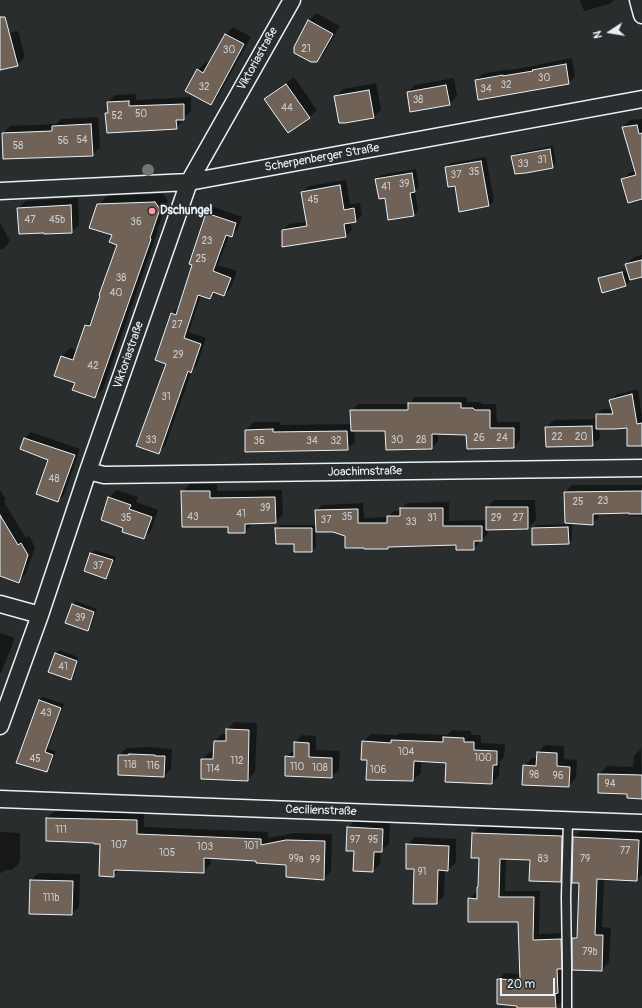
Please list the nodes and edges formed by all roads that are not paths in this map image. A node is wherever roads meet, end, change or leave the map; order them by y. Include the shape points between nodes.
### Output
1 (292, 0) edge
2 (638, 0) edge
3 (642, 15) edge
4 (642, 99) edge
5 (189, 182) junction
6 (0, 191) edge
7 (642, 468) edge
8 (88, 472) junction
9 (0, 604) edge
10 (40, 615) junction
11 (0, 726) edge
12 (0, 799) edge
13 (568, 820) junction
14 (642, 823) edge
15 (567, 1008) edge

1 - 5 street, Viktoriastraße
2 - 3 street
4 - 5 street, Scherpenberger Straße
5 - 6 street, Scherpenberger Straße
5 - 8 street, Viktoriastraße
7 - 8 street, Joachimstraße via 104,475
8 - 10 street, Viktoriastraße
9 - 10 street
10 - 11 street, Viktoriastraße
12 - 13 street, Cecilienstraße
13 - 14 street, Cecilienstraße
13 - 15 lane

